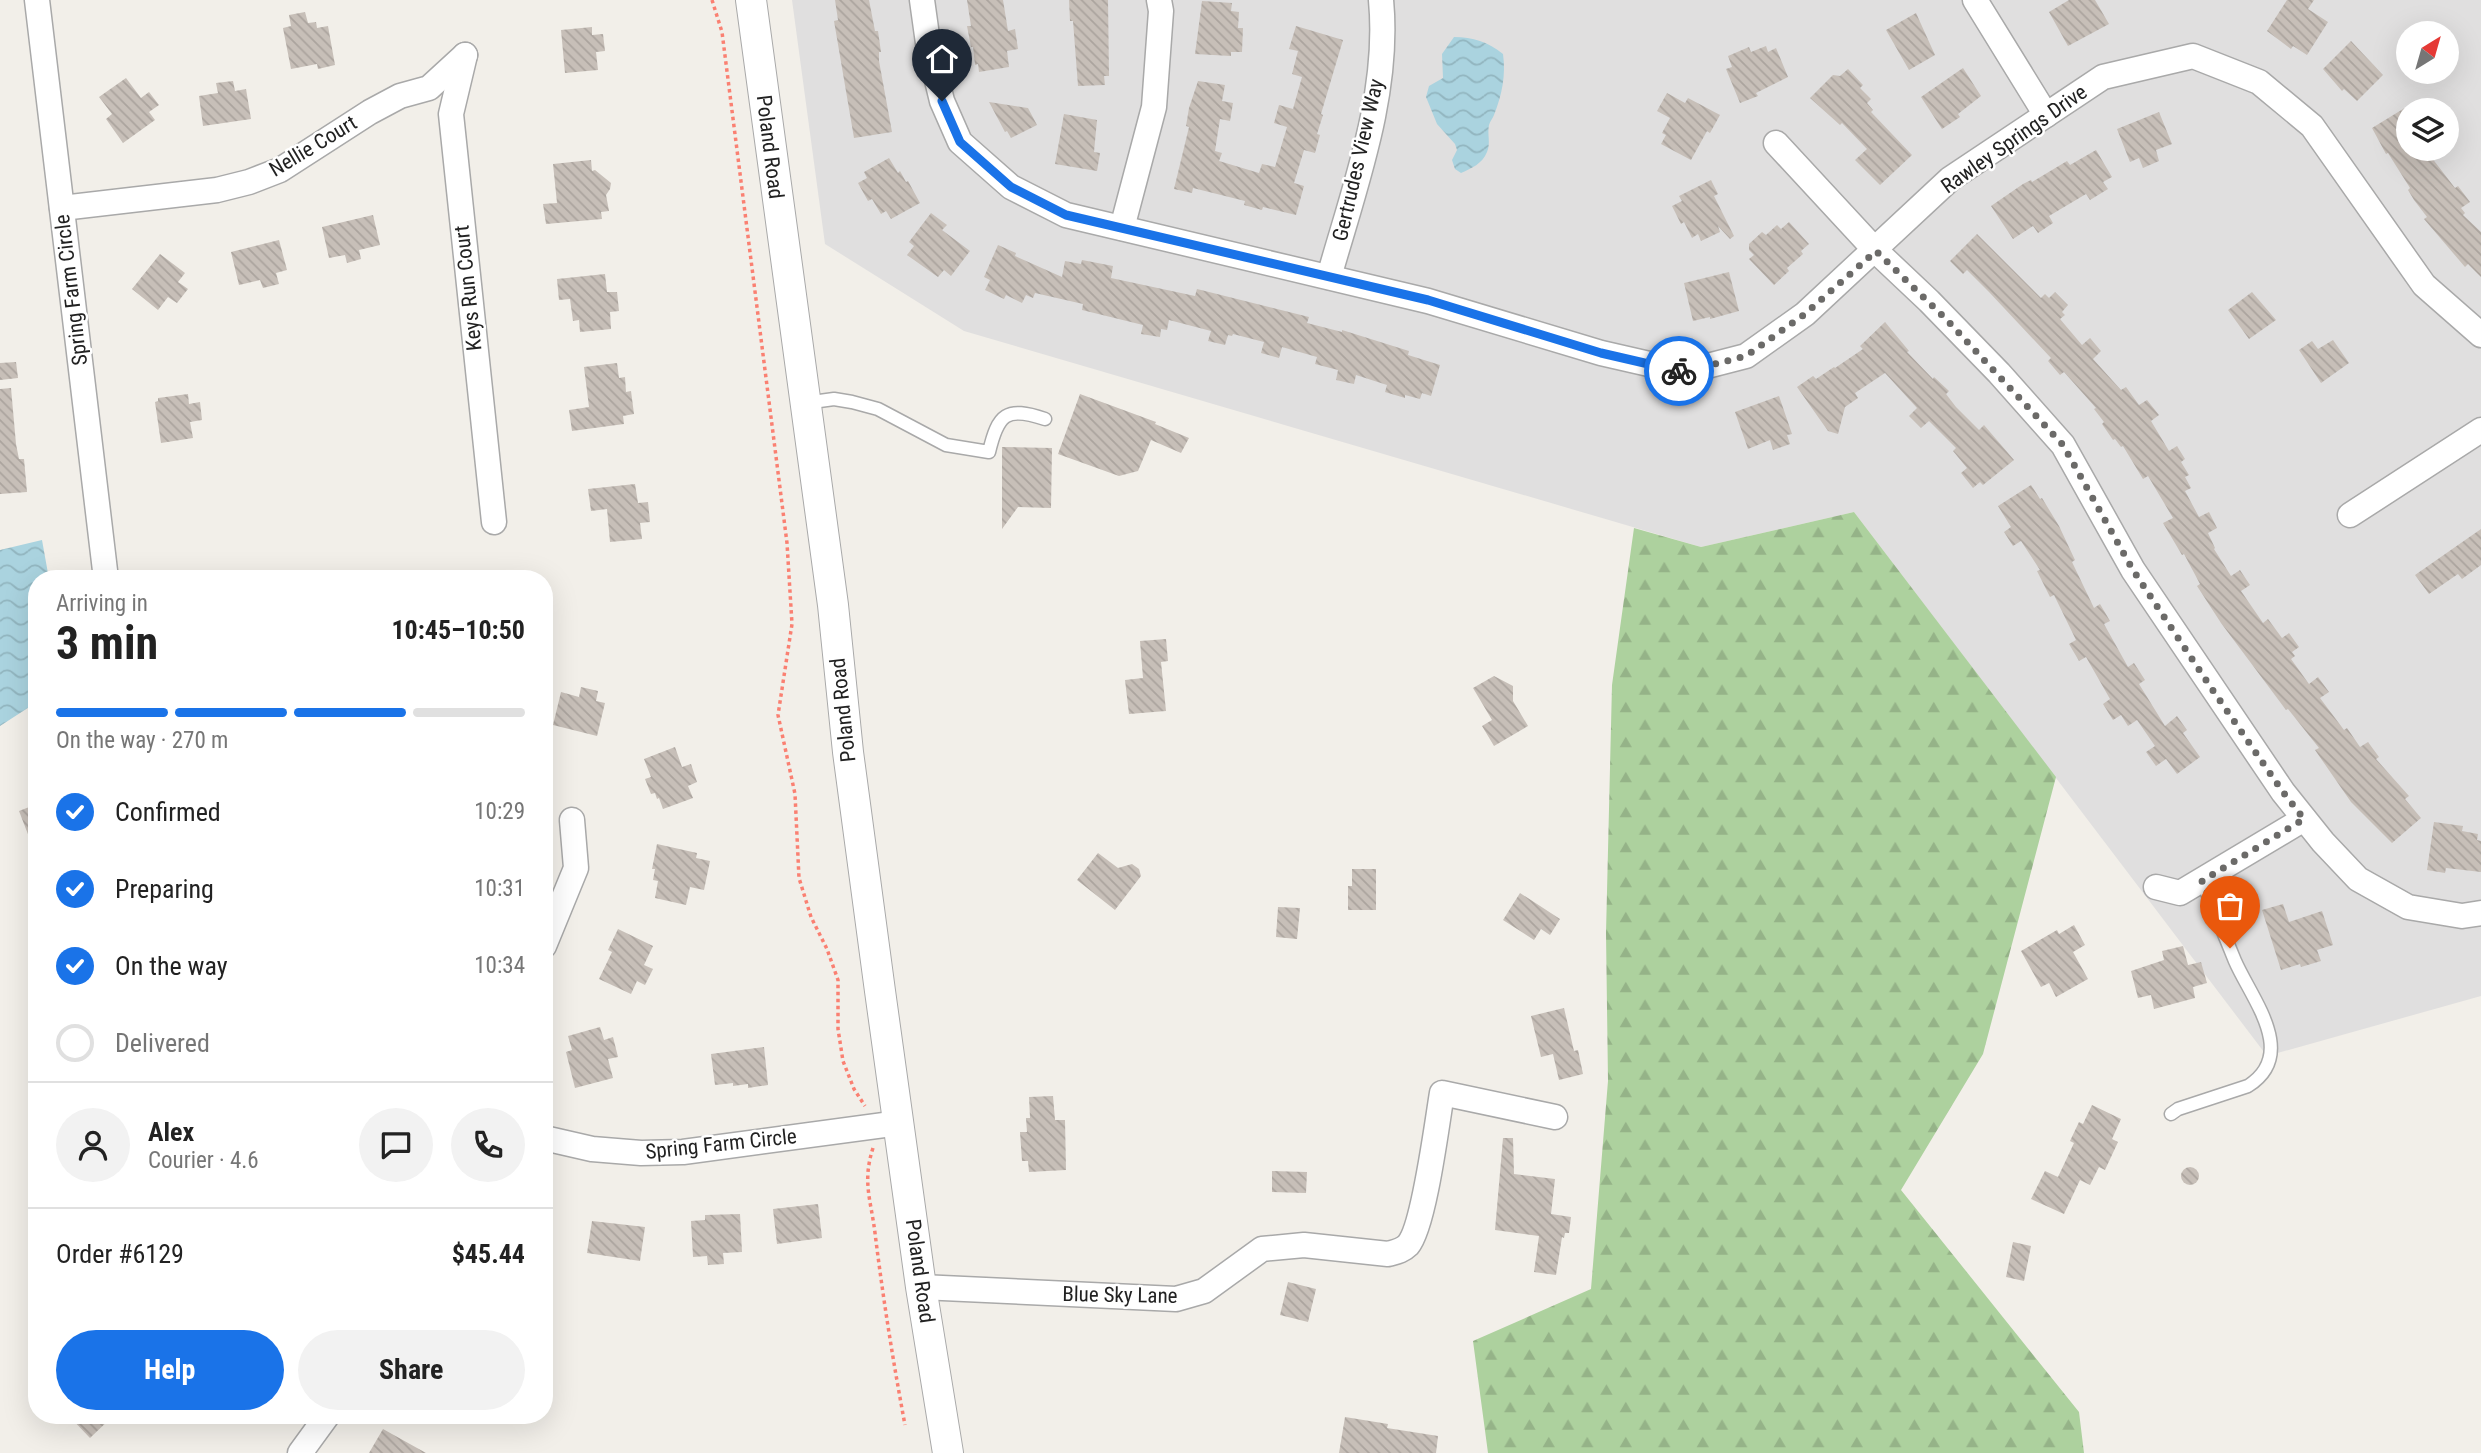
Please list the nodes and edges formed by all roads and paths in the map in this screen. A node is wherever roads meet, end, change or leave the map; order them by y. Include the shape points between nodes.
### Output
1 (37, 0) edge
2 (712, 0) edge
3 (751, 0) edge
4 (922, 0) edge
5 (1159, 0) edge
6 (1381, 0) edge
7 (1975, 0) edge
8 (465, 55) joint
9 (2046, 115) junction
10 (1776, 143) dead end
11 (62, 208) junction
12 (1122, 228) junction
13 (1876, 251) junction
14 (1329, 277) junction
15 (2481, 335) edge
16 (805, 404) junction
17 (1045, 419) dead end
18 (2481, 430) edge
19 (2350, 515) dead end
20 (494, 522) dead end
21 (105, 570) edge
22 (2304, 819) junction
23 (572, 820) dead end
24 (2202, 881) junction
25 (2156, 887) dead end
26 (2481, 914) edge
27 (553, 924) edge
28 (2171, 1114) dead end
29 (1555, 1117) dead end
30 (899, 1124) junction
31 (869, 1128) junction
32 (553, 1140) edge
33 (921, 1287) junction
34 (321, 1424) edge
35 (905, 1425) dead end
36 (300, 1453) edge
37 (948, 1453) edge

1 - 11 street, Spring Farm Circle
2 - 31 path via 722,32 787,543 792,624 778,715 795,794 799,878 810,917 838,980 843,1061 865,1106
3 - 16 street, Poland Road
4 - 12 street, Rawley Springs Drive via 942,101 960,142 1011,187 1066,215
5 - 12 street via 1154,107
6 - 14 street, Gertrudes View Way via 1377,92
7 - 9 street
8 - 11 street, Nellie Court via 429,88 400,96 280,170 249,182 217,190
8 - 20 street, Keys Run Court via 451,114
9 - 13 street, Rawley Springs Drive via 1950,179
9 - 15 street, Rawley Springs Drive via 2103,77 2193,56 2259,82 2312,126 2424,285
10 - 13 street
11 - 21 street, Spring Farm Circle
12 - 14 street, Rawley Springs Drive
13 - 14 street, Rawley Springs Drive via 1805,314 1746,356 1684,372
13 - 22 street via 2063,445 2133,570
16 - 17 lane via 834,399 852,402 878,409 946,445 989,452 995,427 1007,414 1026,412
16 - 30 street, Poland Road
18 - 19 street
22 - 24 street
22 - 26 street via 2358,880 2408,907 2462,916
23 - 27 street via 576,868
24 - 25 street via 2180,893
24 - 28 lane via 2267,1024 2270,1061 2248,1086
29 - 33 street, Blue Sky Lane via 1442,1093 1419,1222 1409,1245 1400,1251 1388,1254 1304,1245 1262,1250 1204,1291 1176,1300
30 - 31 street, Spring Farm Circle
30 - 33 street, Poland Road
31 - 32 street, Spring Farm Circle via 683,1152 592,1149
31 - 35 path via 873,1150 867,1169 868,1192
33 - 37 street, Poland Road
34 - 36 street

